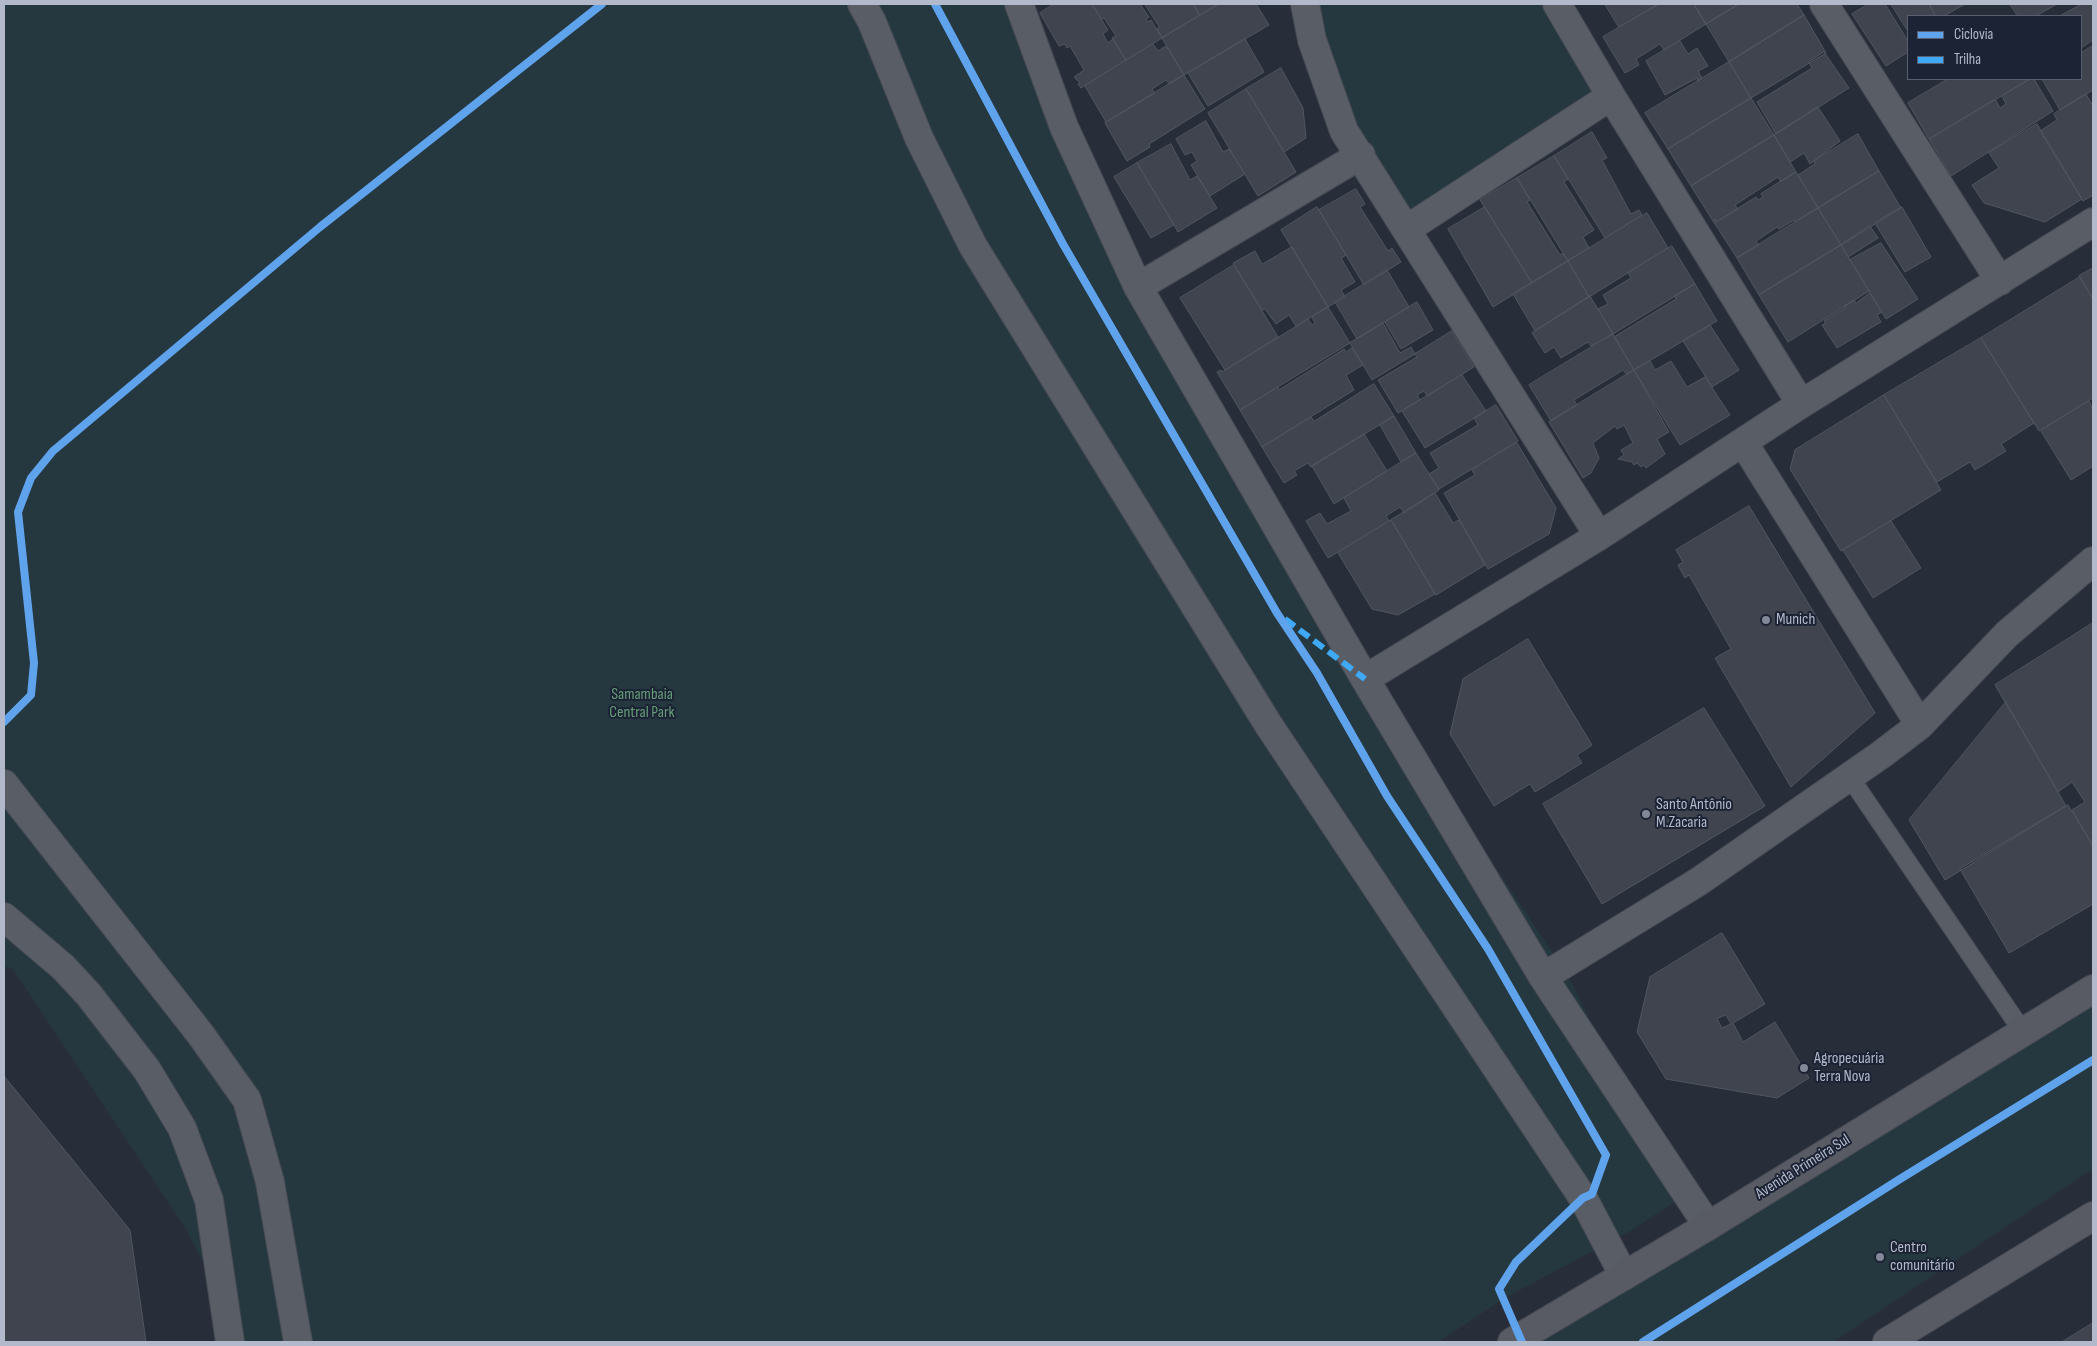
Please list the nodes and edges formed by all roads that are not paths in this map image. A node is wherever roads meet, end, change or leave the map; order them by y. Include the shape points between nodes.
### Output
1 (862, 4) edge
2 (1019, 4) edge
3 (1305, 4) edge
4 (1557, 4) edge
5 (1824, 4) edge
6 (1611, 96) junction
7 (1361, 155) junction
8 (2093, 222) edge
9 (1407, 229) junction
10 (2000, 281) junction
11 (1138, 288) junction
12 (1801, 404) junction
13 (1743, 442) junction
14 (1599, 536) junction
15 (2093, 561) edge
16 (1365, 679) junction
17 (1920, 725) junction
18 (1849, 776) junction
19 (4, 784) edge
20 (4, 917) edge
21 (1543, 977) junction
22 (2093, 989) edge
23 (2023, 1032) junction
24 (2093, 1216) edge
25 (1708, 1226) junction
26 (1624, 1276) junction
27 (230, 1342) edge
28 (298, 1342) edge
29 (1512, 1342) edge
30 (1888, 1342) edge

1 - 26 street via 919,138 973,246 1268,724 1583,1198
2 - 11 street via 1064,127
3 - 7 street via 1312,40 1344,131
4 - 6 street
5 - 10 street
6 - 9 street
6 - 12 street
7 - 9 street
7 - 11 street
8 - 10 street
9 - 14 street
10 - 12 street
11 - 16 street
12 - 13 street
13 - 14 street
13 - 17 street
14 - 16 street
15 - 17 street via 2007,634
16 - 21 street
17 - 18 street
18 - 21 street via 1698,882
18 - 23 lane
19 - 28 street via 201,1035 247,1100 270,1182
20 - 27 street via 63,967 89,995 147,1070 182,1128 209,1200
21 - 25 street
22 - 23 main road, Avenida Primeira Sul
23 - 25 main road, Avenida Primeira Sul
24 - 30 main road
25 - 26 main road, Avenida Primeira Sul
26 - 29 main road, Avenida Primeira Sul

